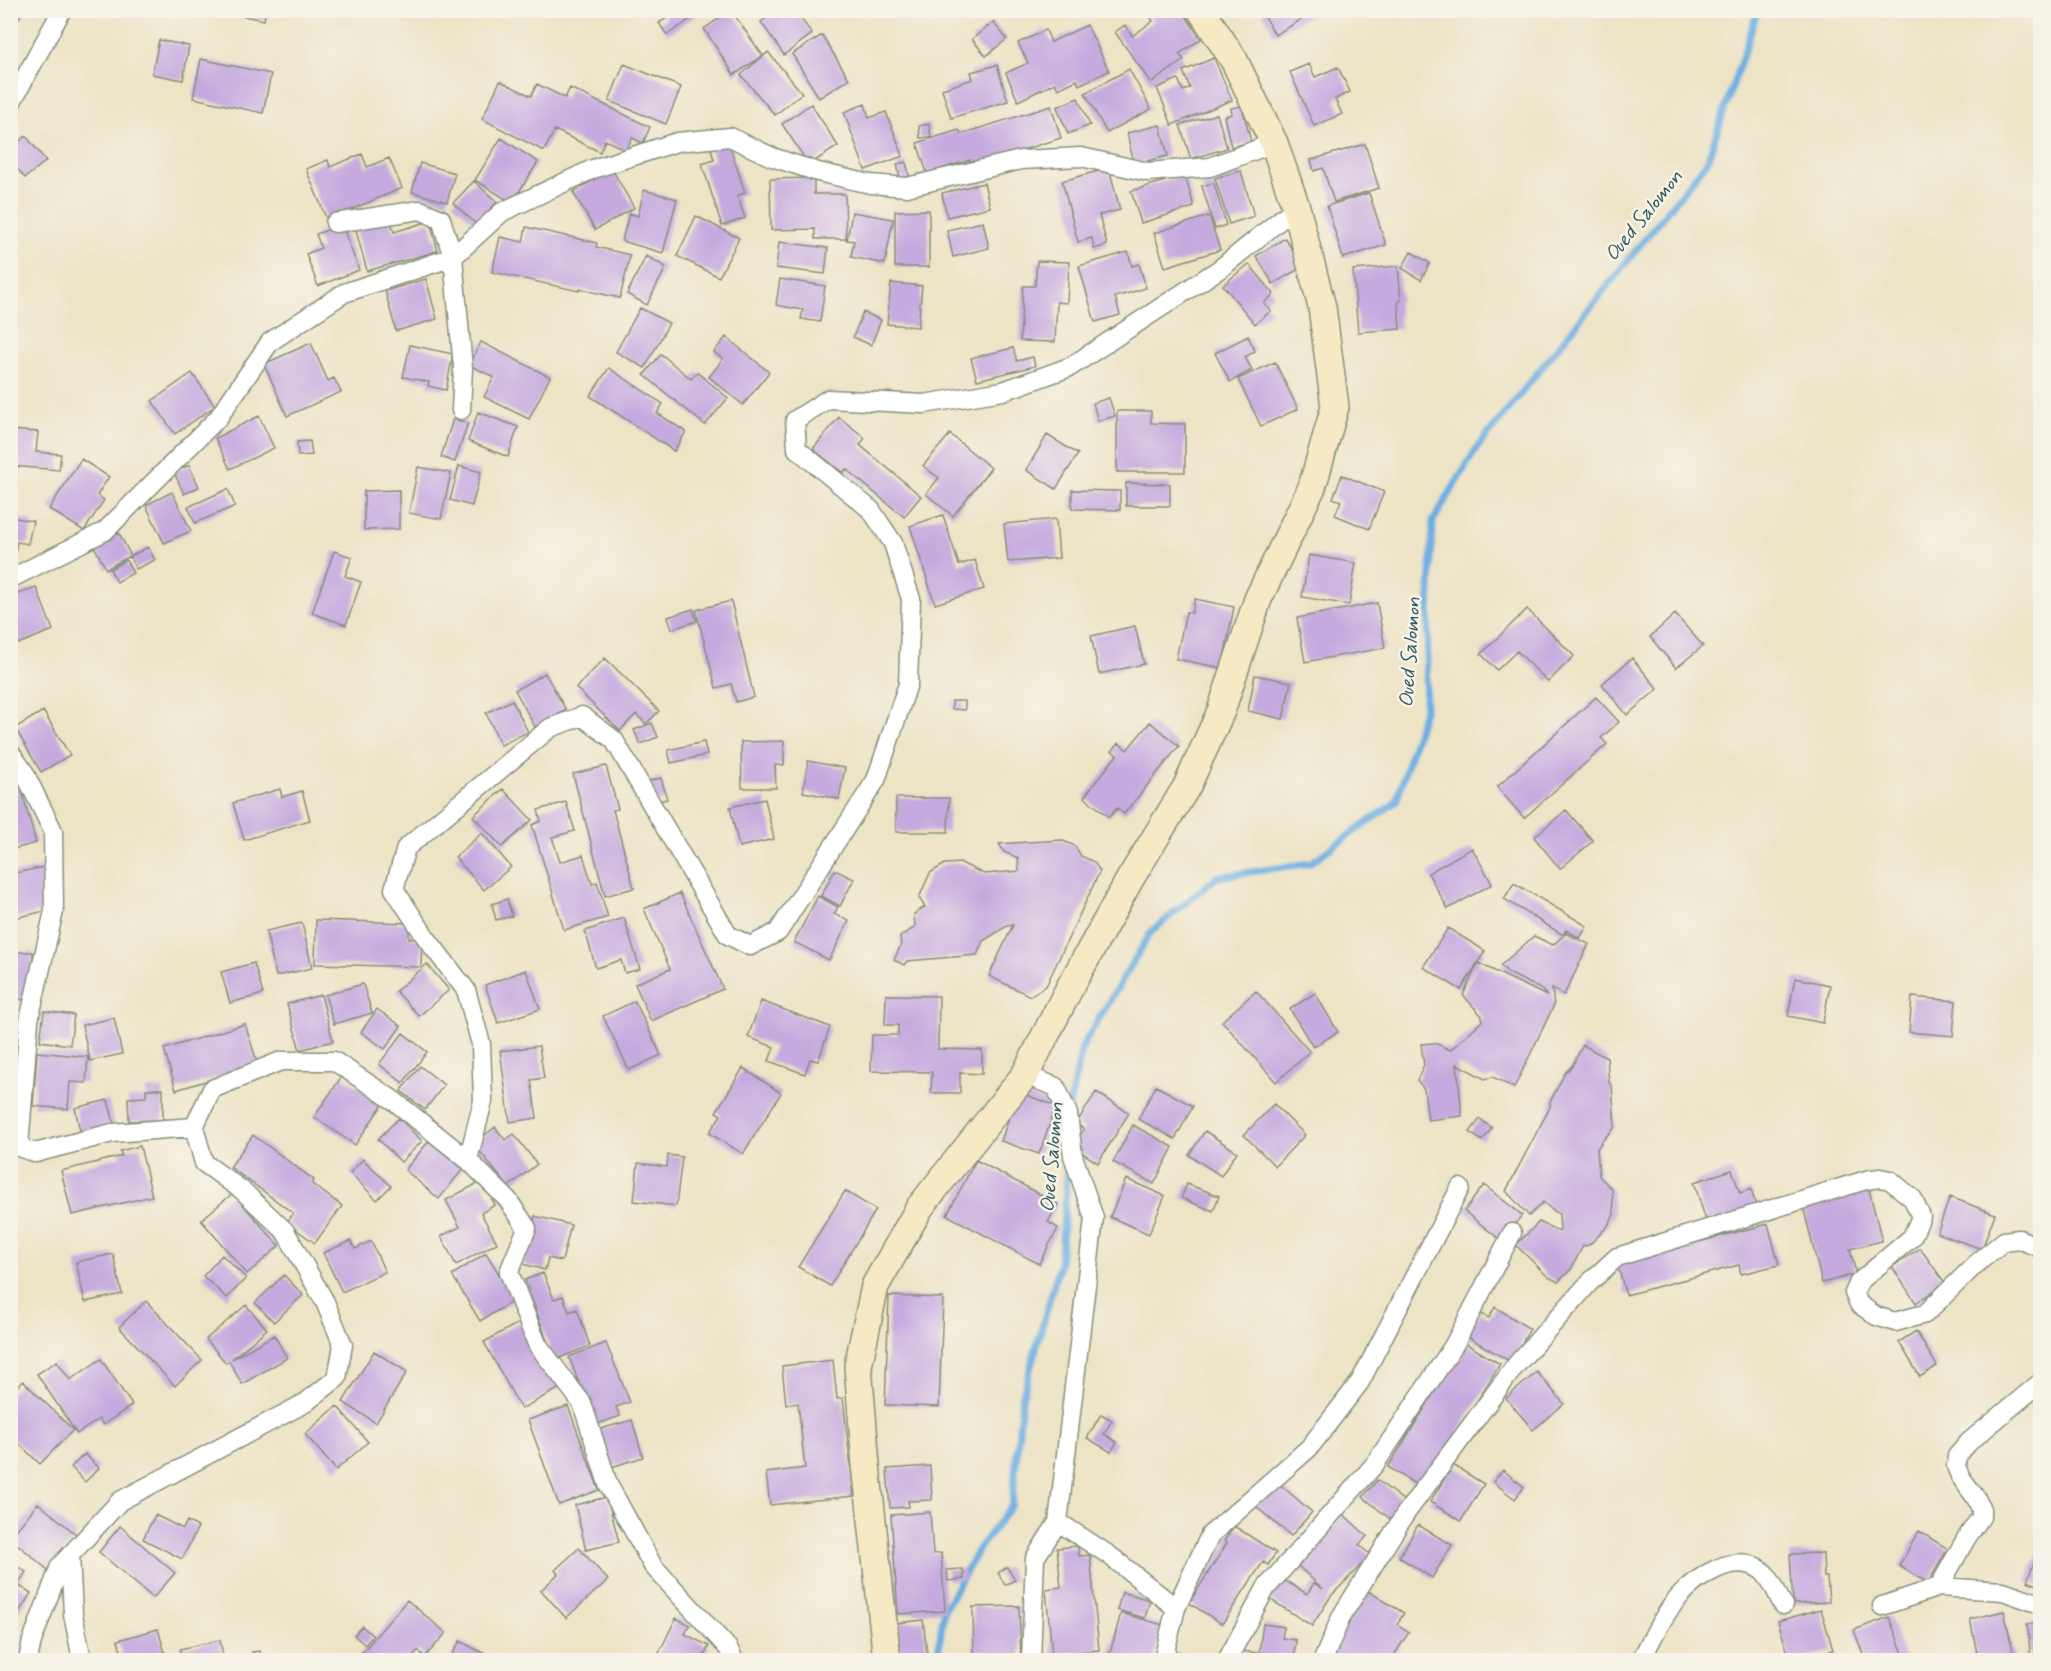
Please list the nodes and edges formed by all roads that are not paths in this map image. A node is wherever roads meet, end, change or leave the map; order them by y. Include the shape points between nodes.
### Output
1 (62, 10) edge
2 (1201, 10) edge
3 (10, 105) edge
4 (1274, 143) junction
5 (1296, 207) junction
6 (335, 223) dead end
7 (453, 257) junction
8 (461, 410) dead end
9 (10, 579) edge
10 (10, 752) edge
11 (1025, 1076) junction
12 (194, 1127) junction
13 (468, 1160) junction
14 (1460, 1188) dead end
15 (1512, 1233) dead end
16 (2040, 1248) edge
17 (2040, 1383) edge
18 (1058, 1522) junction
19 (70, 1555) junction
20 (1940, 1587) junction
21 (2040, 1604) edge
22 (1783, 1605) dead end
23 (1882, 1606) dead end
24 (1176, 1608) junction
25 (28, 1660) edge
26 (82, 1660) edge
27 (734, 1660) edge
28 (887, 1660) edge
29 (1031, 1660) edge
30 (1163, 1660) edge
31 (1227, 1660) edge
32 (1323, 1660) edge
33 (1641, 1660) edge

1 - 3 street
2 - 4 street via 1234,60
4 - 5 street
4 - 7 street via 1210,167 1148,172 1081,157 1021,160 907,187 870,184 818,172 772,157 730,137 677,142 593,169 502,212
5 - 11 street via 1322,307 1335,407 1312,487 1258,599 1221,711 1187,786 1070,987
5 - 13 street via 1221,268 1070,367 1003,391 924,404 828,399 795,420 797,449 871,510 892,543 911,599 908,684 876,780 778,932 750,946 728,935 614,740 582,716 550,728 406,848 394,889 466,990 481,1044 483,1101
6 - 7 street via 420,210 441,219
7 - 8 street via 463,368
7 - 9 street via 344,293 270,342 218,418 105,531
10 - 12 street via 53,831 54,911 29,1020 19,1147 35,1153 112,1133
11 - 18 street via 1056,1087 1068,1114 1073,1156 1094,1218
11 - 28 street via 920,1207 875,1286 858,1365
12 - 13 street via 212,1089 281,1061 334,1060 393,1100
12 - 19 street via 204,1163 243,1191 285,1231 325,1302 343,1346 337,1378 305,1403 120,1501
13 - 27 street via 508,1200 527,1228 509,1272 537,1344 582,1403 608,1484 652,1566 728,1648
14 - 24 street via 1360,1383 1309,1448 1210,1536
15 - 31 street via 1454,1345 1375,1464 1266,1588
16 - 32 street via 2019,1239 2004,1241 1924,1314 1895,1322 1876,1316 1859,1304 1854,1293 1859,1282 1912,1237 1921,1217 1913,1199 1890,1180 1880,1178 1617,1257 1589,1282 1516,1365 1406,1513 1342,1615
17 - 20 street via 1969,1442 1958,1456 1956,1466 1976,1498 1981,1517
18 - 24 street
18 - 29 street via 1035,1558
19 - 25 street via 60,1566
19 - 26 street via 73,1614
20 - 21 street via 2003,1591
20 - 23 street
22 - 33 street via 1759,1568 1732,1564 1719,1568 1679,1597
24 - 30 street

